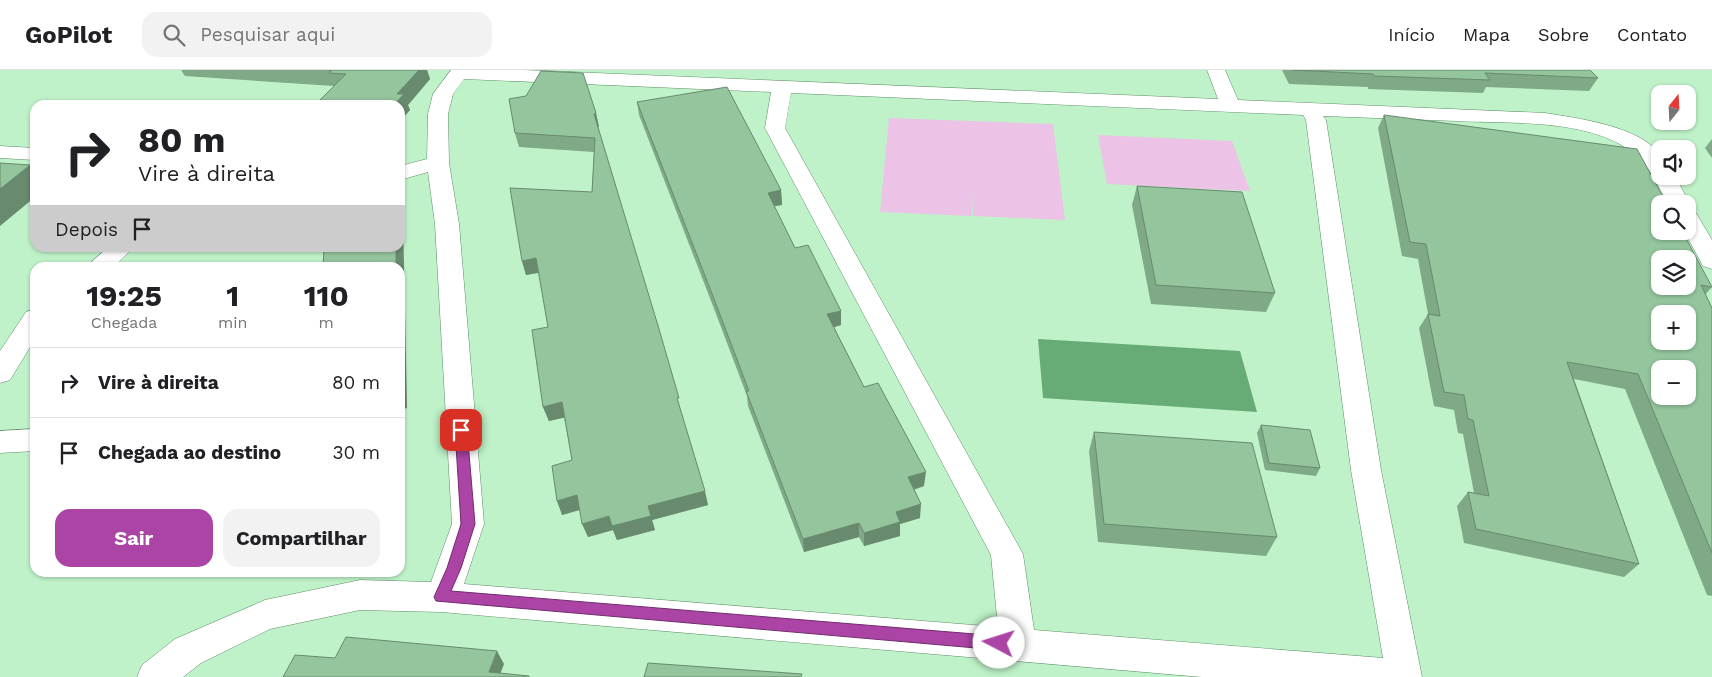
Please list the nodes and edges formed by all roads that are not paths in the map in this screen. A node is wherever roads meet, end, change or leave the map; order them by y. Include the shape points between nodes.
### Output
1 (1216, 70) edge
2 (460, 72) edge
3 (782, 86) junction
4 (1230, 105) junction
5 (1309, 109) junction
6 (0, 152) edge
7 (30, 154) edge
8 (1651, 158) edge
9 (438, 163) junction
10 (405, 172) edge
11 (1696, 233) edge
12 (116, 252) edge
13 (104, 262) edge
14 (1712, 262) edge
15 (30, 326) edge
16 (0, 373) edge
17 (30, 440) edge
18 (0, 442) edge
19 (441, 597) junction
20 (1018, 645) junction
21 (155, 677) edge
22 (1403, 677) edge

1 - 4 street
2 - 3 street
2 - 9 street via 443,94 438,114
3 - 4 street via 929,86
3 - 20 street via 775,128 1007,554
4 - 5 street
5 - 8 street via 1545,119 1612,133
5 - 22 street via 1316,120 1366,470
6 - 7 street
9 - 10 street
9 - 19 street via 447,224 468,524
11 - 14 street
12 - 13 street
15 - 16 street
17 - 18 street
19 - 20 street
19 - 21 street via 360,595 266,615 188,651
20 - 22 street

